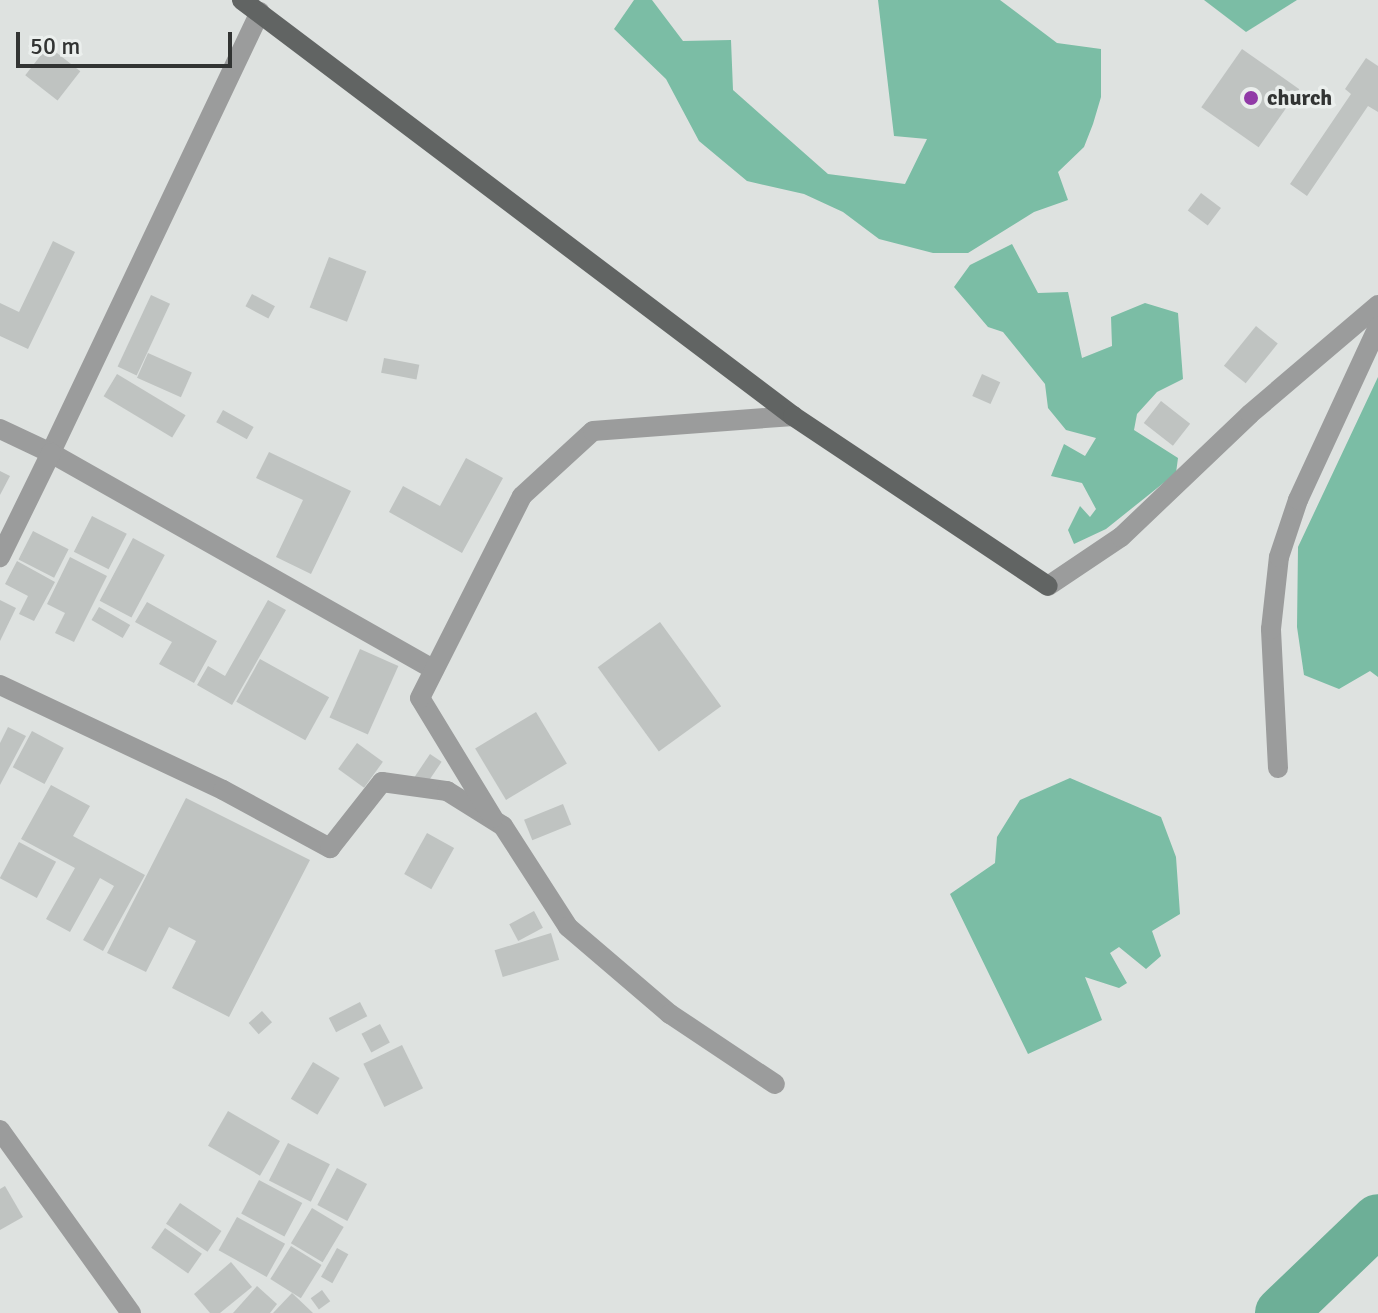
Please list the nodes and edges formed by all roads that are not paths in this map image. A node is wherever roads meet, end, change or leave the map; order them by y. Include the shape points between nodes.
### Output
1 (242, 0) edge
2 (260, 12) junction
3 (1378, 305) edge
4 (1378, 327) edge
5 (793, 416) junction
6 (0, 429) edge
7 (51, 453) junction
8 (0, 557) edge
9 (1048, 586) joint
10 (434, 670) junction
11 (0, 685) edge
12 (1278, 768) dead end
13 (495, 821) junction
14 (775, 1084) dead end
15 (0, 1130) edge
16 (131, 1313) edge

1 - 2 main road
2 - 5 main road
2 - 7 street
3 - 9 street via 1250,414 1121,537
4 - 12 street via 1298,500 1279,557 1271,629
5 - 9 main road
5 - 10 street via 593,431 522,496
6 - 7 street
7 - 8 street
7 - 10 street
10 - 13 street via 420,698
11 - 13 street via 223,790 330,848 382,782 447,791
13 - 14 street via 568,927 670,1014
15 - 16 street

